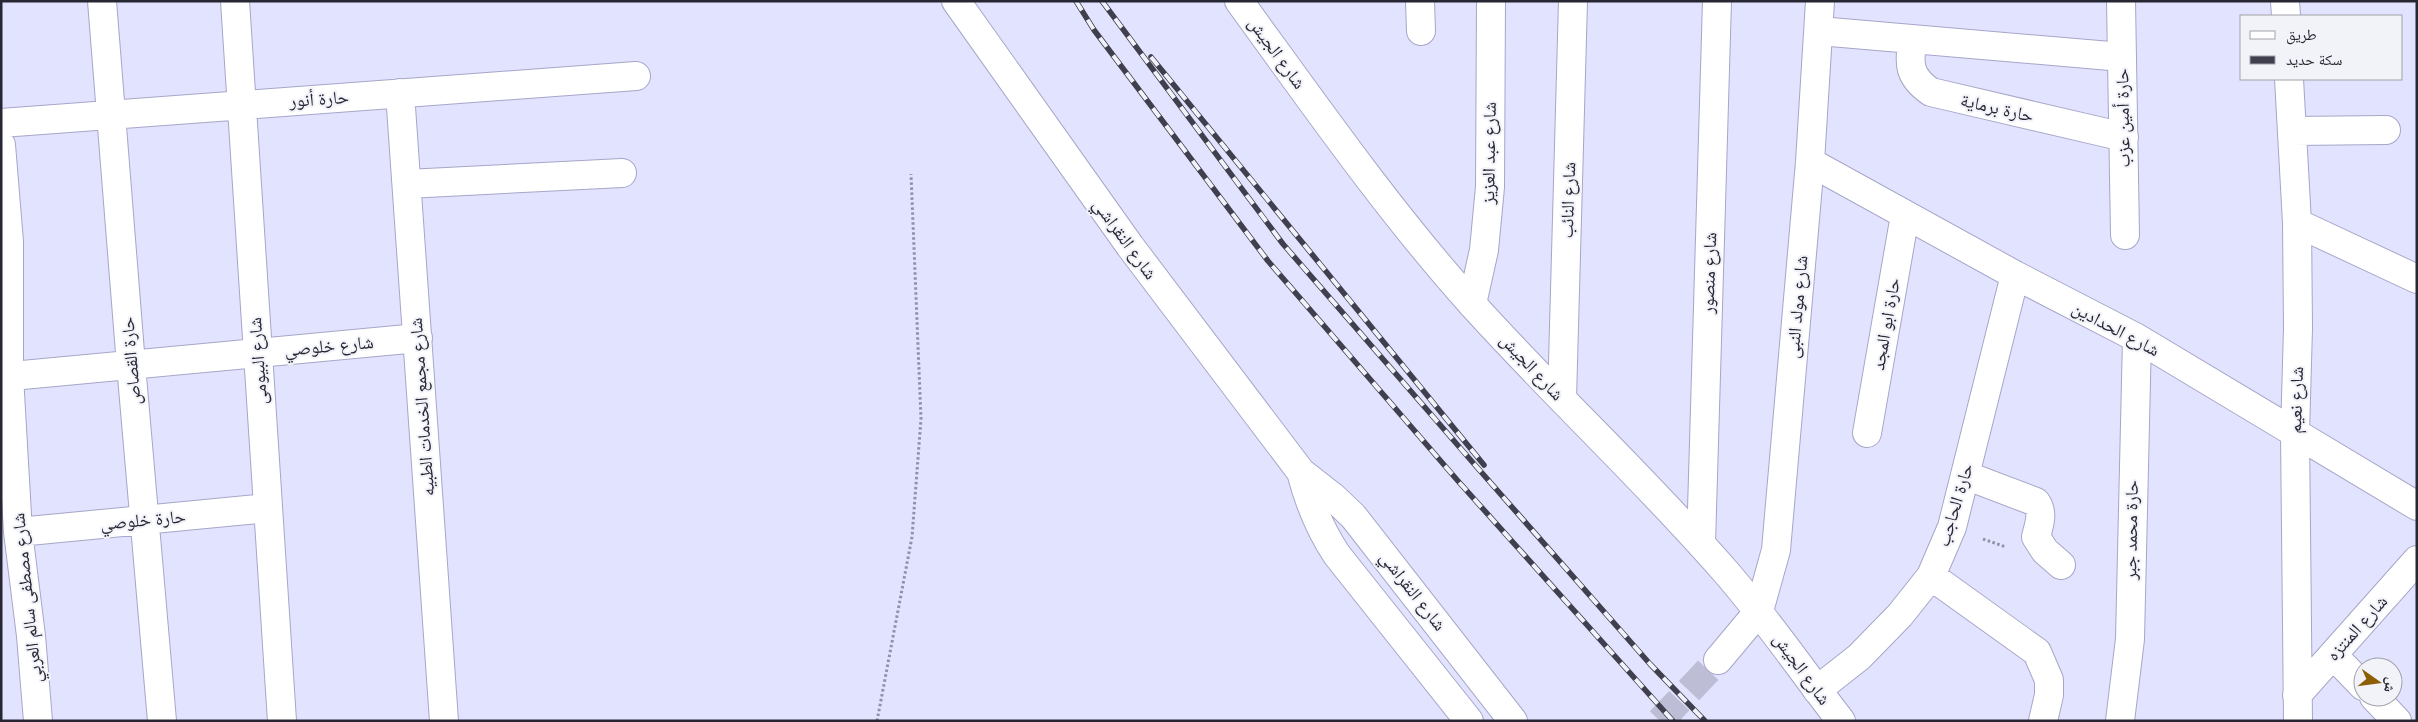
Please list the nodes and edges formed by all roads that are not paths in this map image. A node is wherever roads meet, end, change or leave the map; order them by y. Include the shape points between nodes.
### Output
1 (102, 1) edge
2 (235, 1) edge
3 (956, 1) edge
4 (1420, 1) edge
5 (1490, 1) edge
6 (1573, 1) edge
7 (1717, 1) edge
8 (1820, 1) edge
9 (2121, 1) edge
10 (2285, 1) edge
11 (1244, 5) edge
12 (2286, 15) edge
13 (1421, 30) dead end
14 (1818, 31) junction
15 (1913, 39) junction
16 (2122, 57) junction
17 (636, 76) dead end
18 (2290, 80) edge
19 (400, 93) junction
20 (241, 105) junction
21 (111, 114) junction
22 (1, 123) edge
23 (2386, 130) dead end
24 (2292, 131) junction
25 (2124, 137) junction
26 (1, 145) edge
27 (1810, 162) junction
28 (622, 173) dead end
29 (407, 184) junction
30 (1905, 215) junction
31 (2297, 223) junction
32 (2125, 235) dead end
33 (2015, 275) junction
34 (2417, 280) edge
35 (1472, 304) junction
36 (418, 338) junction
37 (2137, 338) junction
38 (258, 353) junction
39 (131, 365) junction
40 (5, 377) edge
41 (1562, 399) junction
42 (1867, 433) dead end
43 (2295, 433) junction
44 (1300, 472) junction
45 (1965, 476) junction
46 (2417, 506) edge
47 (268, 508) junction
48 (144, 520) junction
49 (18, 532) junction
50 (1701, 544) junction
51 (2417, 560) edge
52 (2061, 565) dead end
53 (1931, 576) junction
54 (1759, 611) junction
55 (2333, 655) junction
56 (1718, 660) tunnel mouth
57 (2353, 676) edge
58 (1817, 690) junction
59 (2384, 707) edge
60 (2297, 708) edge
61 (38, 721) edge
62 (162, 721) edge
63 (282, 721) edge
64 (444, 721) edge
65 (1469, 721) edge
66 (1513, 721) edge
67 (1841, 721) edge
68 (2043, 721) edge
69 (2120, 721) edge
70 (2397, 721) edge

1 - 21 street, حارة القصاص
2 - 20 street, شارع البيومى
3 - 44 street, شارع النقراشي via 1130,246
4 - 13 street
5 - 35 street, شارع عبد العزيز via 1490,187 1484,250
6 - 41 street, شارع النائب
7 - 50 street, شارع منصور
8 - 14 street, شارع مولد النبى
9 - 16 street, حارة أمين عزب
10 - 12 street
11 - 35 street, شارع الجيش via 1357,162
14 - 15 street
14 - 27 street, شارع مولد النبى
15 - 16 street
15 - 25 street, حارة برماية via 1909,58 1912,72 1919,84 1931,92
16 - 25 street, حارة أمين عزب
17 - 19 street, حارة أنور
18 - 24 street, شارع نعيم
19 - 20 street, حارة أنور
19 - 29 street, شارع مجمع الخدمات الطبيه
20 - 21 street, حارة أنور
20 - 38 street, شارع البيومى
21 - 22 street, حارة أنور
21 - 39 street, حارة القصاص
23 - 24 street
24 - 31 street, شارع نعيم
25 - 32 street, حارة أمين عزب
26 - 40 street, شارع مصطفى سالم العربي via 8,242
27 - 30 street, شارع الحدادين
27 - 54 street, شارع مولد النبى via 1776,550
28 - 29 street
29 - 36 street, شارع مجمع الخدمات الطبيه
30 - 33 street, شارع الحدادين
30 - 42 street, حارة ابو المجد
31 - 34 street
31 - 43 street, شارع نعيم
33 - 37 street, شارع الحدادين
33 - 45 street, حارة الحاجب
35 - 41 street, شارع الجيش
36 - 38 street, شارع خلوصي
36 - 64 street, شارع مجمع الخدمات الطبيه
37 - 43 street, شارع الحدادين
37 - 69 street, حارة محمد جبر via 2130,639
38 - 39 street, شارع خلوصي
38 - 47 street, شارع البيومى
39 - 40 street, شارع خلوصي
39 - 48 street, حارة القصاص
40 - 49 street, شارع مصطفى سالم العربي
41 - 50 street, شارع الجيش
43 - 46 street, شارع الحدادين
43 - 60 street, شارع نعيم
44 - 65 street, شارع النقراشي via 1320,529 1337,555
44 - 66 street, شارع النقراشي via 1353,516
45 - 52 street via 2036,502 2041,509 2036,537 2044,551
45 - 53 street, حارة الحاجب via 1952,527
47 - 48 street, حارة خلوصي
47 - 63 street, شارع البيومى
48 - 49 street, حارة خلوصي
48 - 62 street, حارة القصاص
49 - 61 street, شارع مصطفى سالم العربي
50 - 54 street, شارع الجيش
51 - 55 street, شارع المنتزه
53 - 58 street, حارة الحاجب via 1900,615 1859,657
53 - 68 street via 2038,652 2048,680 2049,695
54 - 56 street
54 - 58 street, شارع الجيش
55 - 57 street
55 - 60 street, شارع المنتزه
58 - 67 street, شارع الجيش
59 - 70 street

